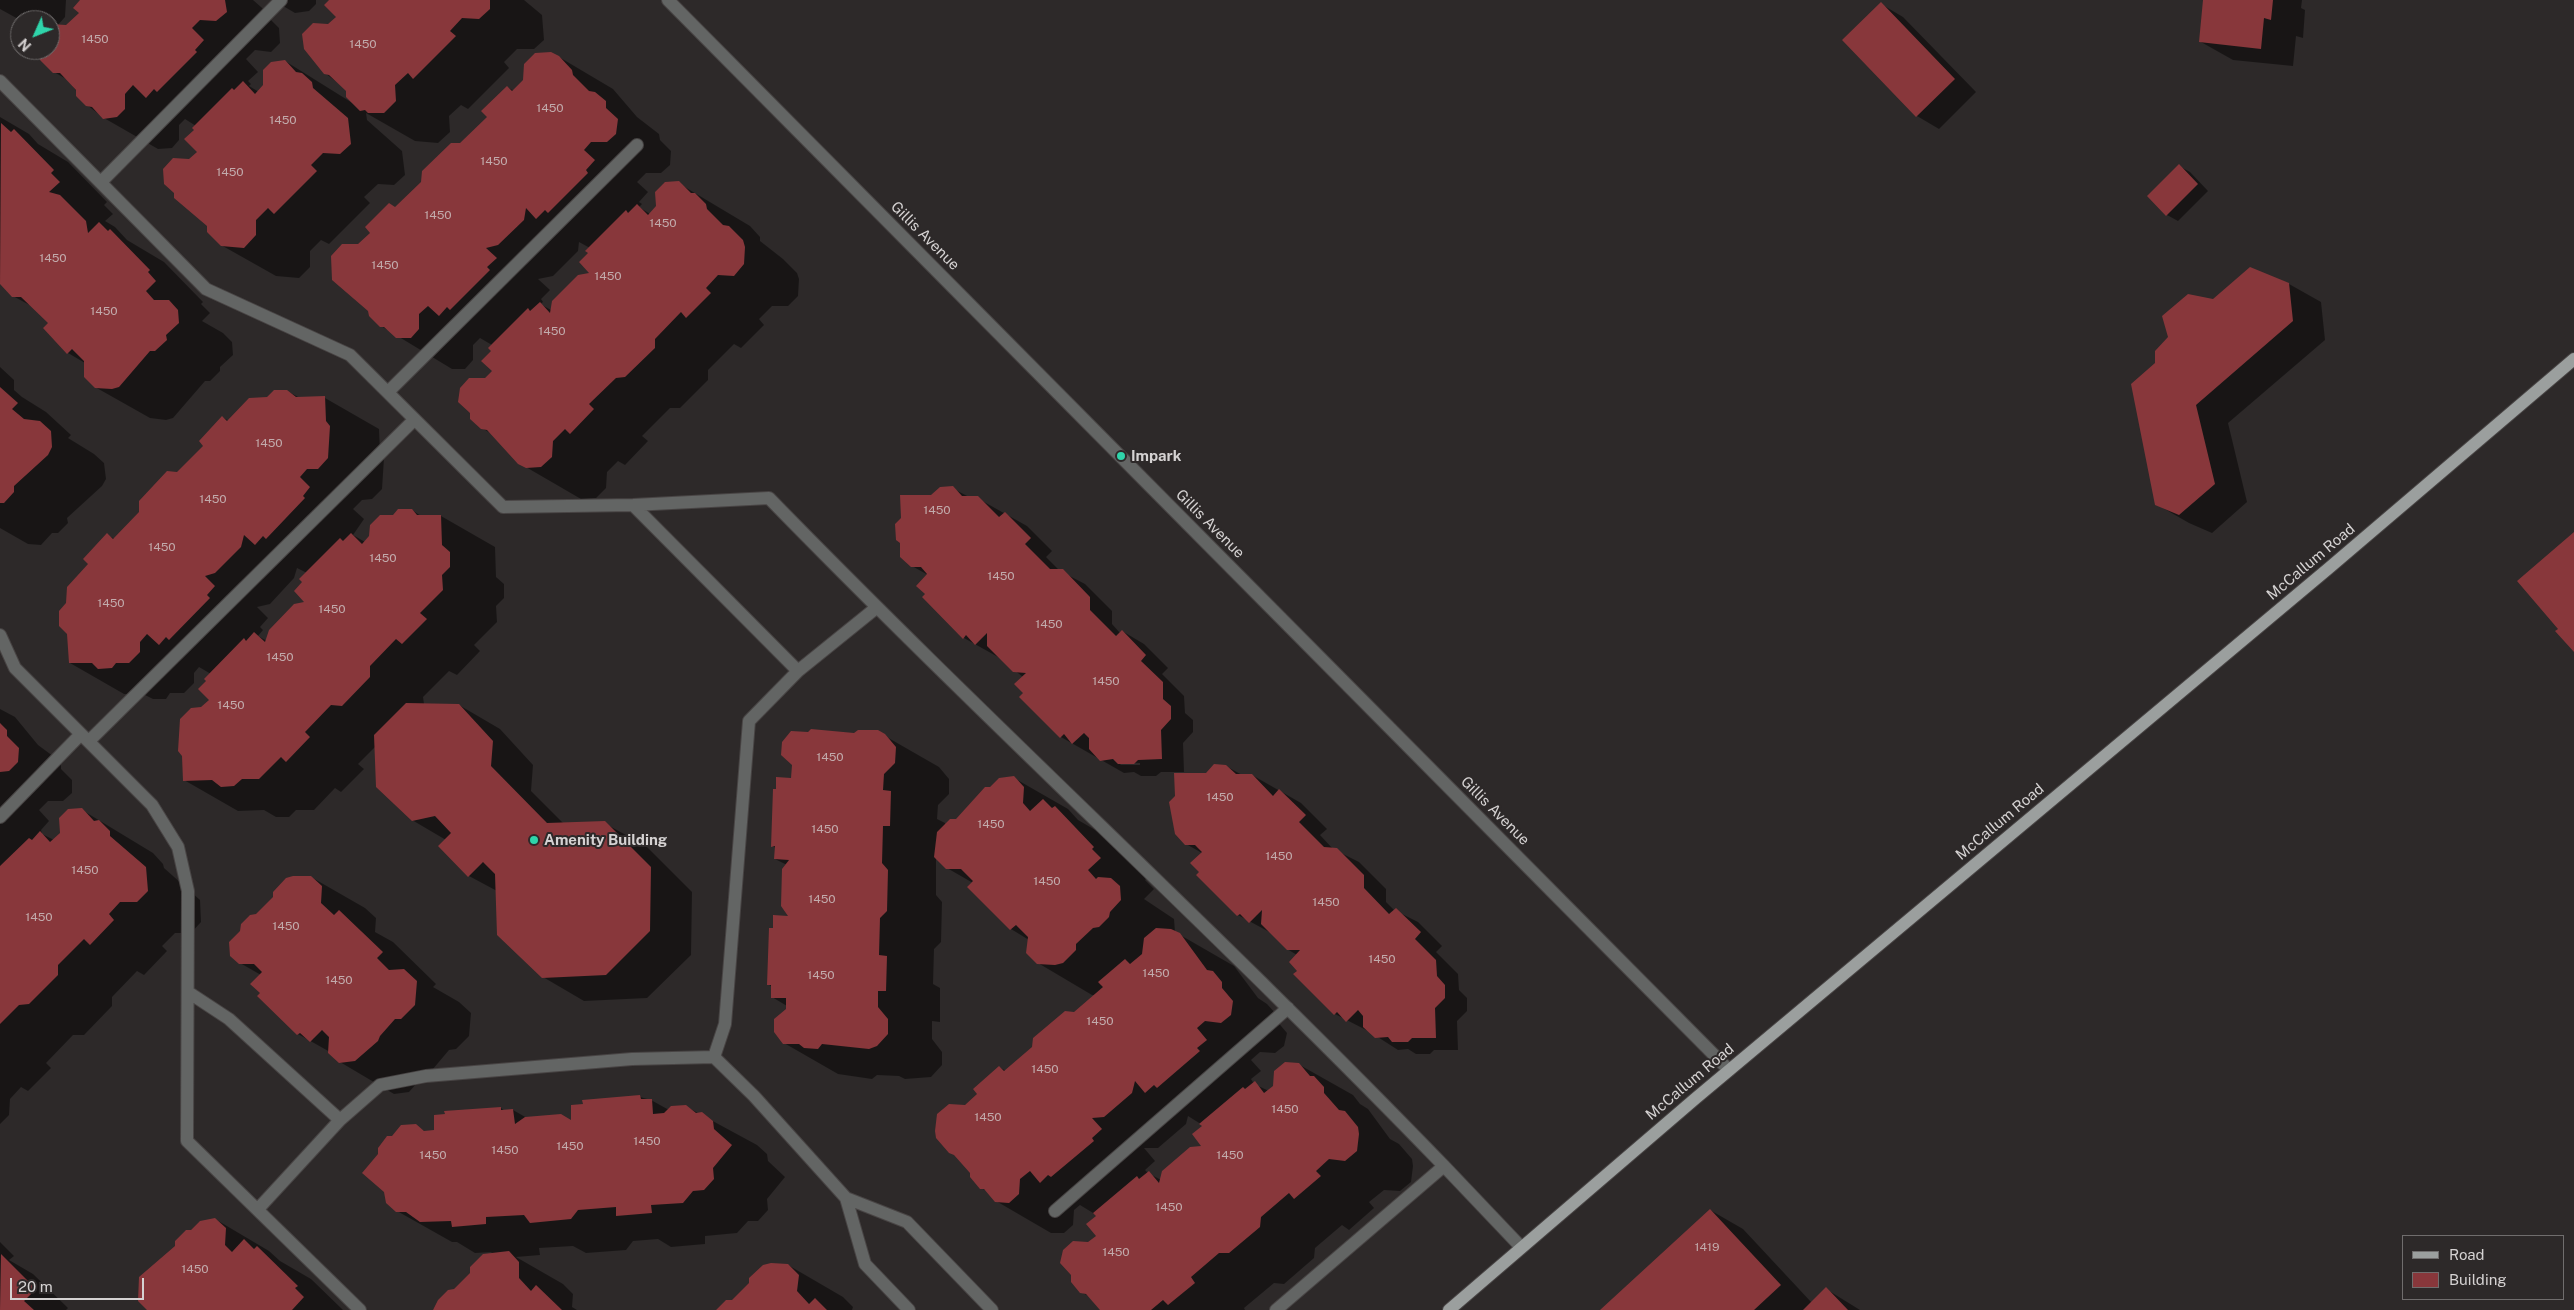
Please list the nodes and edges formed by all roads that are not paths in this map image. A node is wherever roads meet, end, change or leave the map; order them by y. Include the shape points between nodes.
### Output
1 (281, 0) edge
2 (668, 0) edge
3 (0, 81) edge
4 (637, 146) dead end
5 (101, 182) junction
6 (2574, 359) edge
7 (388, 392) junction
8 (414, 420) junction
9 (633, 505) junction
10 (876, 608) junction
11 (0, 635) edge
12 (798, 672) junction
13 (85, 738) junction
14 (0, 817) edge
15 (188, 992) junction
16 (1288, 1008) junction
17 (714, 1057) junction
18 (1729, 1070) junction
19 (340, 1120) junction
20 (1444, 1166) junction
21 (846, 1198) junction
22 (258, 1209) junction
23 (1055, 1211) dead end
24 (1521, 1247) junction
25 (360, 1310) edge
26 (909, 1310) edge
27 (992, 1310) edge
28 (1276, 1310) edge
29 (1449, 1310) edge

1 - 5 street
2 - 18 street, Gillis Avenue
3 - 5 street
4 - 7 street
5 - 7 street via 206,289 350,355
6 - 18 main road, McCallum Road
7 - 8 street
8 - 9 street via 503,507
8 - 13 street
9 - 10 street via 770,498
9 - 12 street
10 - 12 street
10 - 16 street
11 - 13 street via 15,668
12 - 17 street via 749,721 725,1024
13 - 14 street
13 - 15 street via 152,805 178,847 188,891
15 - 19 street via 228,1019
15 - 22 street via 187,1141
16 - 20 street
16 - 23 street
17 - 19 street via 632,1059 426,1076 380,1085
17 - 21 street via 754,1096
18 - 24 main road, McCallum Road
19 - 22 street
20 - 24 street
20 - 28 street
21 - 26 street via 865,1264
21 - 27 street via 907,1222
22 - 25 street
24 - 29 main road, McCallum Road

